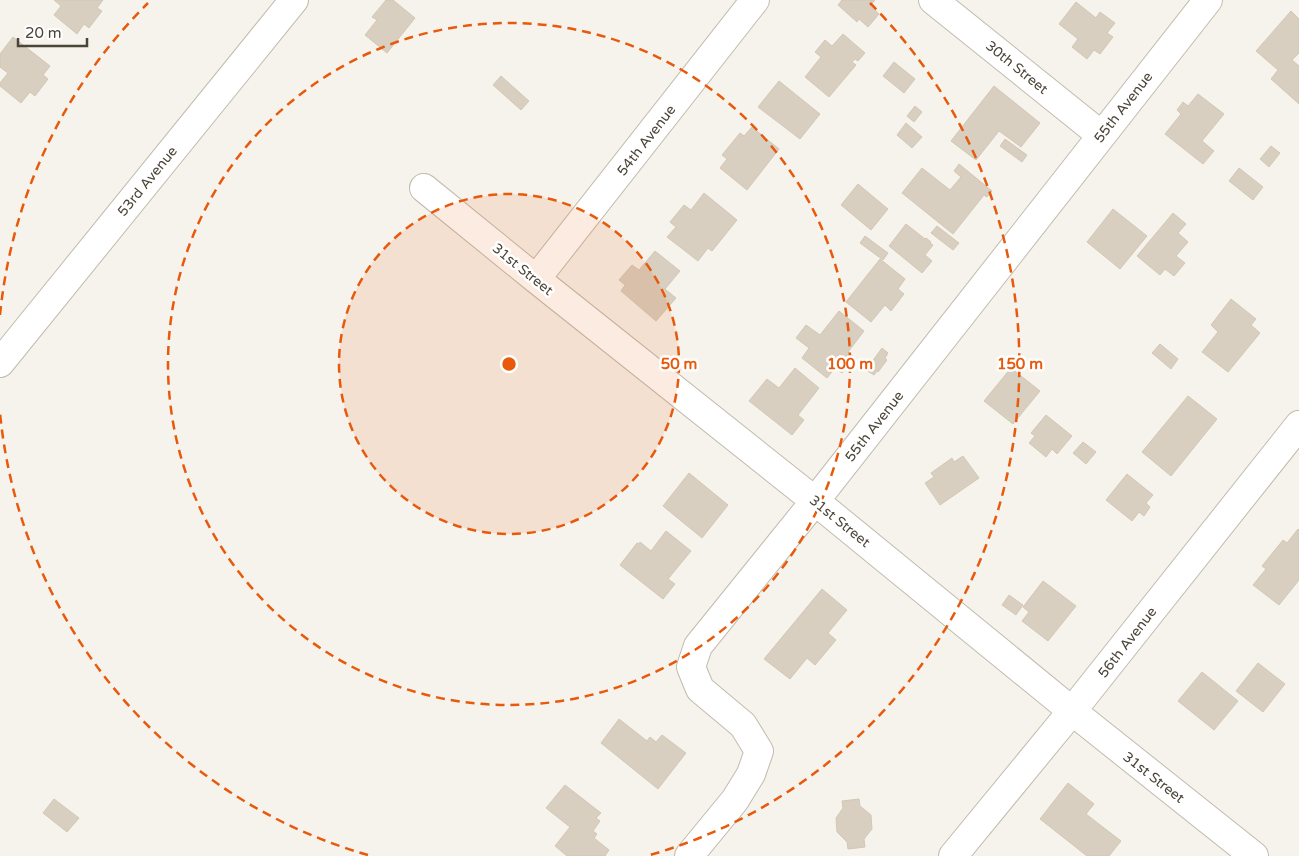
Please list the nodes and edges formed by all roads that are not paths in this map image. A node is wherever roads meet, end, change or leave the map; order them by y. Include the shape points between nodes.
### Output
1 (294, 0) edge
2 (755, 0) edge
3 (932, 0) edge
4 (1208, 0) edge
5 (1101, 135) junction
6 (424, 188) dead end
7 (536, 279) junction
8 (0, 363) edge
9 (1299, 425) edge
10 (815, 501) junction
11 (1072, 711) junction
12 (689, 856) edge
13 (953, 856) edge
14 (1254, 856) edge

1 - 8 street, 53rd Avenue
2 - 7 street, 54th Avenue
3 - 5 street, 30th Street
4 - 5 street, 55th Avenue
5 - 10 street, 55th Avenue
6 - 7 street, 31st Street
7 - 10 street, 31st Street
9 - 11 street, 56th Avenue
10 - 11 street, 31st Street
10 - 12 street, 55th Avenue via 698,646 691,667 700,689 743,725 759,751 751,774 735,800
11 - 13 street, 56th Avenue
11 - 14 street, 31st Street

